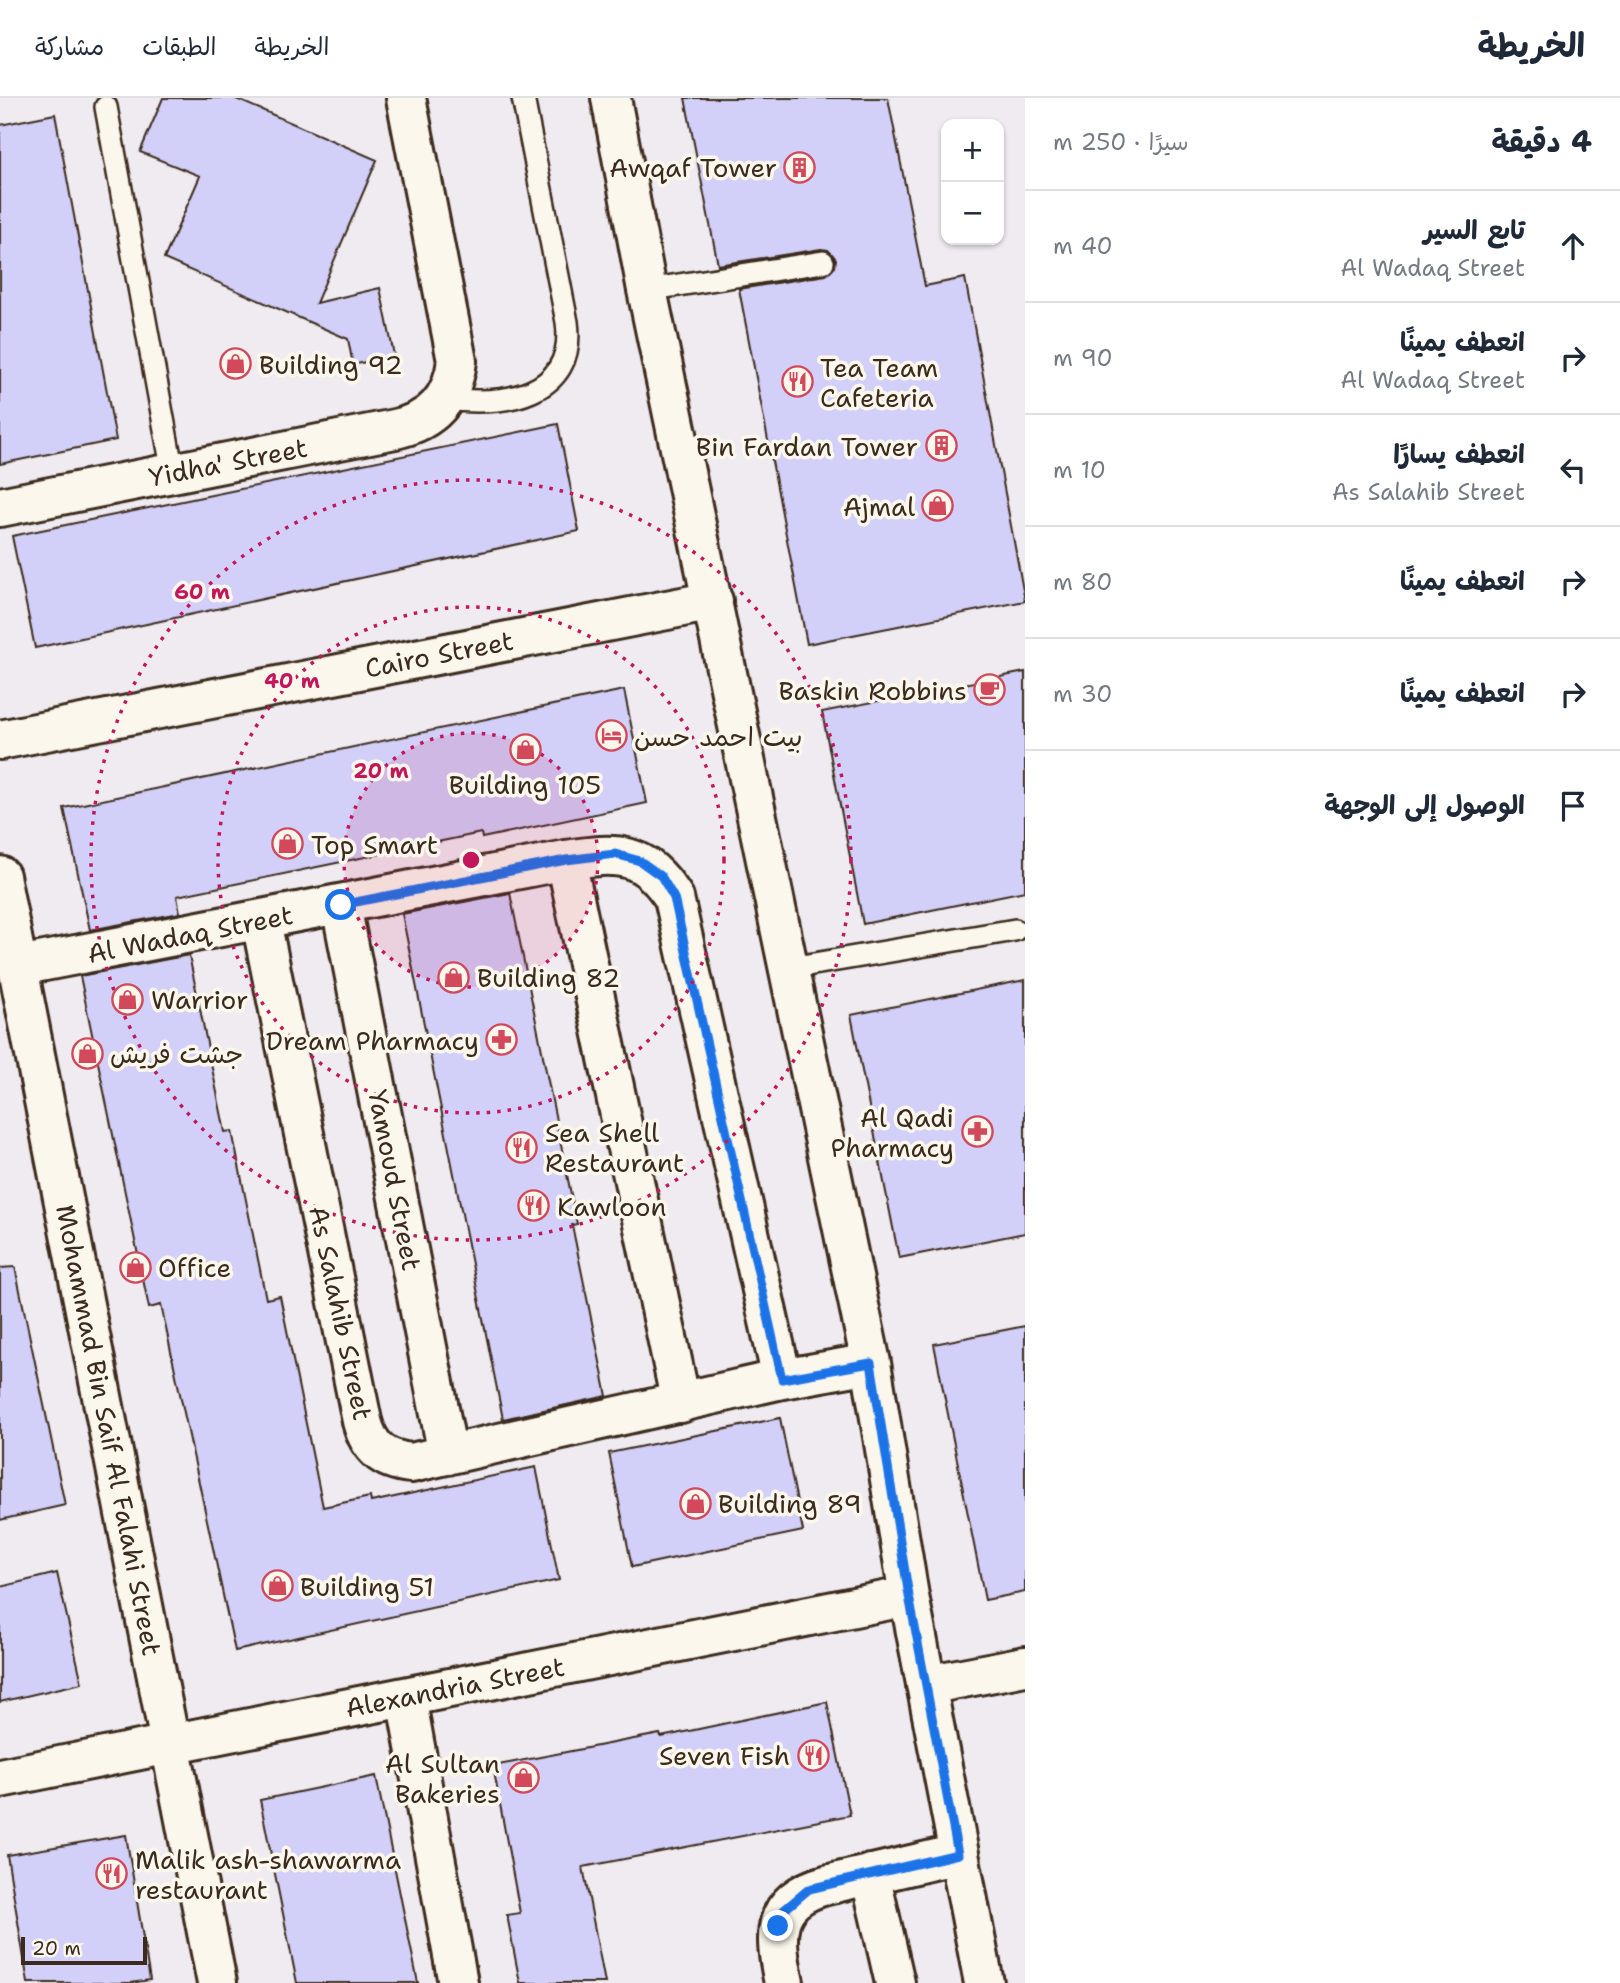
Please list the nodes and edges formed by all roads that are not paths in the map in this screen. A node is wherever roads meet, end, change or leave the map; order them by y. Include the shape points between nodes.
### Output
1 (406, 98) edge
2 (523, 98) edge
3 (611, 98) edge
4 (106, 107) dead end
5 (823, 262) dead end
6 (647, 290) junction
7 (446, 399) junction
8 (173, 473) junction
9 (0, 507) edge
10 (713, 601) junction
11 (0, 740) edge
12 (578, 858) junction
13 (0, 876) edge
14 (341, 905) junction
15 (261, 921) junction
16 (1015, 930) dead end
17 (19, 966) junction
18 (790, 968) junction
19 (871, 1363) junction
20 (782, 1379) junction
21 (681, 1403) junction
22 (436, 1458) junction
23 (909, 1596) junction
24 (1025, 1666) edge
25 (926, 1685) junction
26 (406, 1697) junction
27 (169, 1744) junction
28 (0, 1778) edge
29 (958, 1854) junction
30 (870, 1874) junction
31 (216, 1983) edge
32 (458, 1983) edge
33 (784, 1983) edge
34 (895, 1983) edge
35 (984, 1983) edge

1 - 7 street via 457,361
2 - 7 lane via 567,321 567,354 550,381 536,390 492,401
3 - 6 street
4 - 8 lane
5 - 6 lane
6 - 10 street
7 - 8 street, Yidha' Street via 432,415 414,425
8 - 9 street, Yidha' Street
10 - 11 street, Cairo Street
10 - 18 street
12 - 14 street, Al Wadaq Street
12 - 20 street, Al Wadaq Street via 615,854 640,861 661,876 674,898
12 - 21 street
13 - 17 street, Mohammad Bin Saif Al Falahi Street
14 - 15 street, Al Wadaq Street
14 - 22 street, Yamoud Street
15 - 17 street, Al Wadaq Street
15 - 22 street, As Salahib Street via 366,1435 383,1456 404,1463
16 - 18 lane
17 - 27 street, Mohammad Bin Saif Al Falahi Street
18 - 19 street
19 - 20 street, As Salahib Street
19 - 23 street
20 - 21 street, As Salahib Street
21 - 22 street, As Salahib Street
23 - 25 street
23 - 26 street, Alexandria Street
24 - 25 street
25 - 29 street
26 - 27 street, Alexandria Street
26 - 32 street
27 - 28 street, Alexandria Street
27 - 31 street, Mohammad Bin Saif Al Falahi Street
29 - 30 street
29 - 35 street
30 - 33 street via 809,1889 784,1910 776,1942
30 - 34 street

